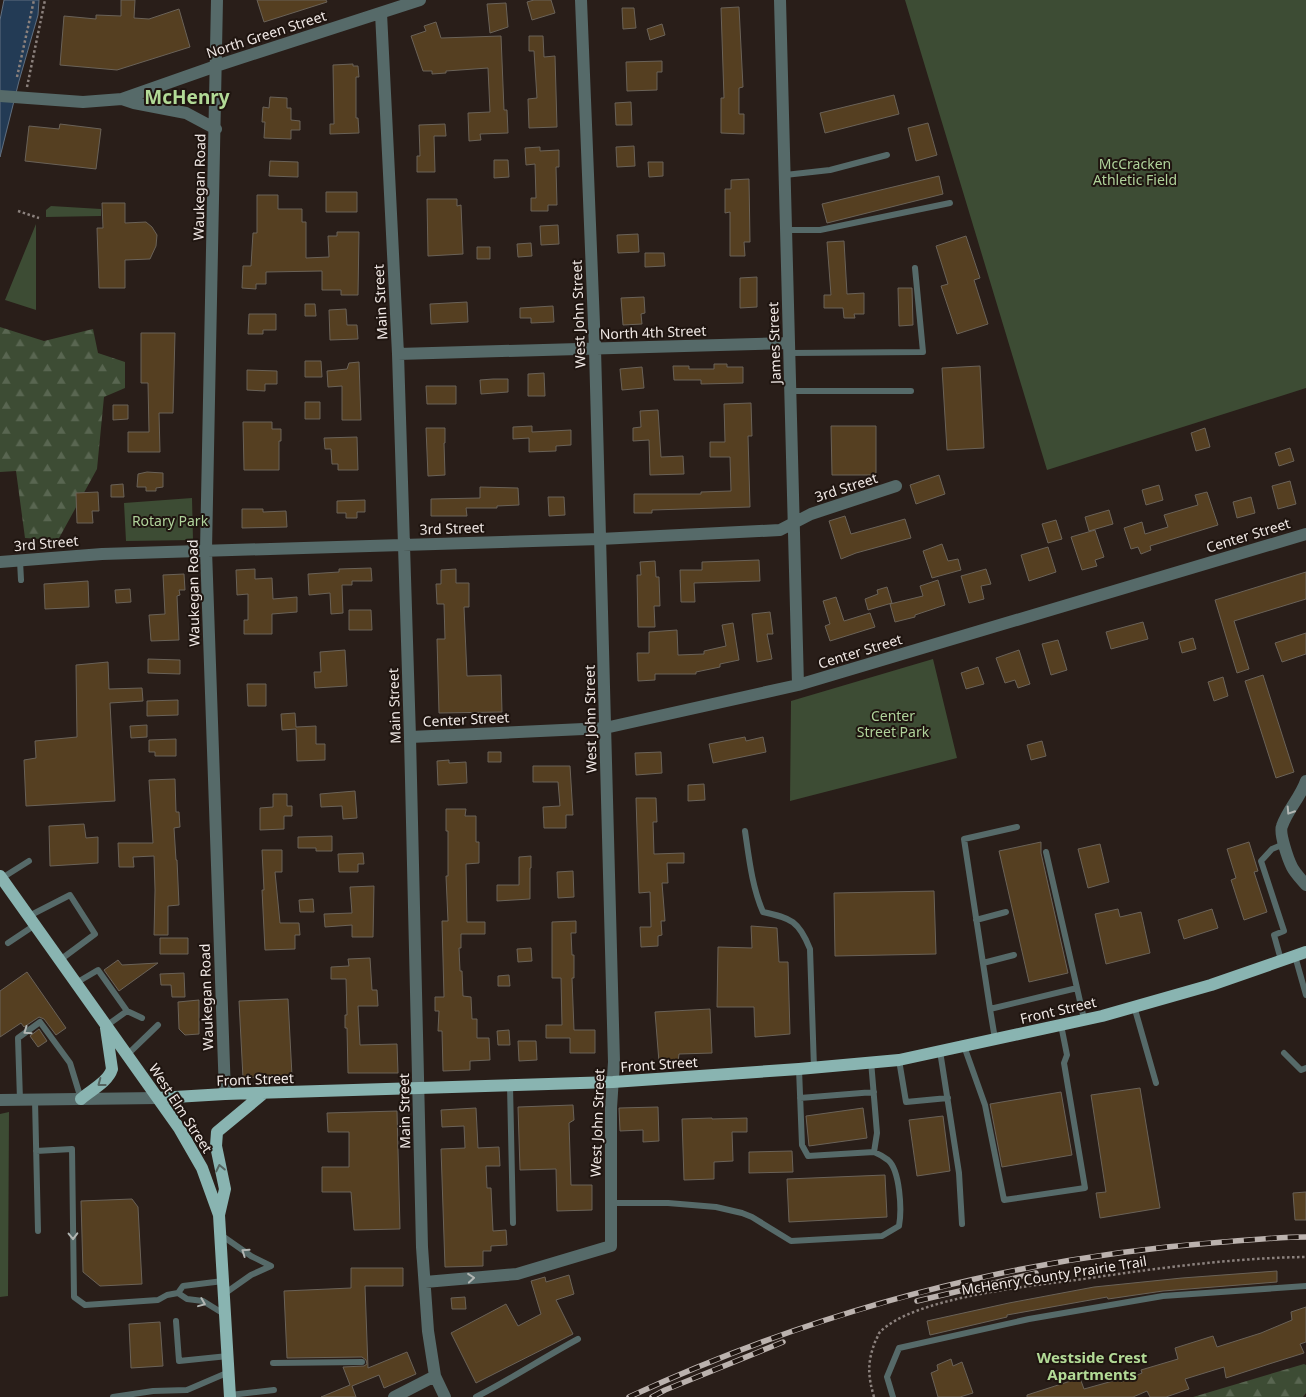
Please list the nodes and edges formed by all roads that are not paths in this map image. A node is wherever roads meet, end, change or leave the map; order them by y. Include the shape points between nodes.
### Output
1 (217, 0) edge
2 (420, 0) edge
3 (581, 0) edge
4 (780, 0) edge
5 (382, 12) junction
6 (216, 66) junction
7 (0, 96) edge
8 (122, 99) junction
9 (216, 129) junction
10 (887, 155) dead end
11 (785, 175) junction
12 (950, 203) dead end
13 (786, 230) junction
14 (915, 268) dead end
15 (790, 348) junction
16 (595, 349) junction
17 (398, 354) junction
18 (791, 391) junction
19 (911, 391) dead end
20 (896, 486) dead end
21 (794, 523) junction
22 (1306, 534) edge
23 (600, 539) junction
24 (404, 544) junction
25 (206, 550) junction
26 (20, 561) junction
27 (0, 562) edge
28 (20, 580) dead end
29 (798, 685) junction
30 (605, 728) junction
31 (410, 737) junction
32 (1306, 781) edge
33 (1017, 827) dead end
34 (745, 831) dead end
35 (1284, 844) junction
36 (1046, 852) dead end
37 (29, 861) dead end
38 (3, 883) edge
39 (1306, 885) edge
40 (1006, 912) dead end
41 (976, 920) junction
42 (32, 921) junction
43 (8, 943) dead end
44 (1300, 954) edge
45 (1014, 955) dead end
46 (60, 960) junction
47 (1281, 960) junction
48 (983, 963) junction
49 (76, 982) junction
50 (1077, 988) junction
51 (1306, 995) edge
52 (1134, 1006) junction
53 (990, 1009) junction
54 (127, 1011) junction
55 (142, 1018) dead end
56 (1084, 1020) junction
57 (158, 1025) dead end
58 (1061, 1025) junction
59 (106, 1026) junction
60 (996, 1039) junction
61 (964, 1046) junction
62 (940, 1051) junction
63 (1284, 1053) dead end
64 (127, 1055) junction
65 (899, 1060) junction
66 (871, 1061) junction
67 (814, 1068) junction
68 (1306, 1068) edge
69 (799, 1069) junction
70 (613, 1082) junction
71 (1156, 1083) dead end
72 (510, 1086) junction
73 (418, 1089) junction
74 (874, 1092) junction
75 (264, 1093) junction
76 (225, 1094) junction
77 (158, 1098) junction
78 (800, 1098) junction
79 (948, 1098) junction
80 (81, 1099) junction
81 (0, 1100) edge
82 (20, 1100) junction
83 (35, 1100) junction
84 (36, 1151) junction
85 (874, 1152) junction
86 (610, 1203) junction
87 (220, 1215) junction
88 (513, 1223) dead end
89 (962, 1224) dead end
90 (38, 1231) dead end
91 (221, 1235) junction
92 (425, 1282) junction
93 (1306, 1286) edge
94 (224, 1288) junction
95 (178, 1293) junction
96 (226, 1315) junction
97 (176, 1321) dead end
98 (578, 1339) dead end
99 (228, 1356) junction
100 (362, 1362) dead end
101 (273, 1363) dead end
102 (229, 1372) junction
103 (435, 1376) junction
104 (274, 1390) dead end
105 (188, 1393) edge
106 (230, 1396) edge
107 (113, 1397) edge
108 (394, 1397) edge
109 (444, 1397) edge
110 (476, 1397) edge
111 (893, 1397) edge

1 - 6 street, Waukegan Road
2 - 5 street, North Green Street
3 - 16 street, West John Street
4 - 11 street, James Street
5 - 6 street, North Green Street
5 - 17 street, Main Street
6 - 8 street, North Green Street
6 - 9 street, Waukegan Road
7 - 8 street, North Green Street via 83,102
8 - 9 street, North Green Street via 186,113
9 - 25 street, Waukegan Road
10 - 11 lane via 830,170
11 - 13 street, James Street
12 - 13 lane via 820,230
13 - 15 street, James Street
14 - 15 lane via 923,352
15 - 16 street, North 4th Street
15 - 18 street, James Street
16 - 17 street, North 4th Street
16 - 23 street, West John Street
17 - 24 street, Main Street
18 - 19 lane
18 - 21 street, James Street
20 - 21 street, 3rd Street via 811,514
21 - 23 street, 3rd Street via 780,530
21 - 29 street, James Street
22 - 29 street, Center Street
23 - 24 street, 3rd Street
23 - 30 street, West John Street
24 - 25 street, 3rd Street
24 - 31 street, Main Street
25 - 26 street, 3rd Street
25 - 76 street, Waukegan Road
26 - 27 street, 3rd Street
26 - 28 lane
29 - 30 street, Center Street
30 - 31 street, Center Street
30 - 70 street, West John Street
31 - 73 street, Main Street
32 -> 35 street via 1281,828
33 - 41 lane via 964,840
34 - 67 lane via 758,901 764,912 788,918 804,932 810,949
35 - 39 street via 1292,866
35 - 47 lane via 1272,849 1261,861 1284,931 1274,935
36 - 50 lane
37 - 38 lane
38 - 42 main road, West Elm Street
40 - 41 lane
41 - 48 lane
42 - 43 lane
42 - 46 main road, West Elm Street
42 - 46 lane via 70,894 95,934
44 - 47 main road, Front Street
44 - 51 lane
45 - 48 lane
46 - 49 main road, West Elm Street
47 - 52 main road, Front Street via 1211,985
48 - 53 lane
49 - 54 lane via 98,970
49 - 59 main road, West Elm Street
50 - 53 lane
50 - 56 lane
52 - 56 main road, Front Street
52 - 71 lane
53 - 60 lane
54 - 55 lane
54 - 59 lane
56 - 58 main road, Front Street
57 - 64 lane
58 - 60 main road, Front Street
58 - 61 lane via 1067,1055 1064,1063 1085,1188 1004,1200 985,1105
59 - 64 main road, West Elm Street
59 -> 80 main road via 110,1075
60 - 61 main road, Front Street
61 - 62 main road, Front Street
62 - 65 main road, Front Street
62 - 79 lane
63 - 68 lane via 1301,1070
64 - 77 main road, West Elm Street
65 - 66 main road, Front Street
65 - 79 lane via 906,1102
66 - 67 main road, Front Street
66 - 74 lane
67 - 69 main road, Front Street
69 - 70 main road, Front Street
69 - 78 lane
70 - 72 main road, Front Street
70 - 86 street, West John Street
72 - 73 main road, Front Street
72 - 88 lane
73 - 75 main road, Front Street
73 - 92 street, Main Street
74 - 78 lane
74 - 85 lane via 877,1133
75 - 76 main road, Front Street
87 -> 75 main road via 225,1189 216,1146 217,1132
76 - 77 main road, Front Street
77 - 80 street, Front Street
77 - 87 main road, West Elm Street via 202,1168
78 - 85 lane via 802,1145 808,1156
79 - 89 lane via 959,1172
80 -> 82 lane via 70,1063 40,1022 18,1038
80 - 83 street, Front Street
81 - 82 street, Front Street
82 - 83 street, Front Street
83 - 84 lane
84 - 90 lane
84 -> 95 lane via 72,1149 74,1297 85,1306 158,1300 167,1294
85 - 86 lane via 889,1160 896,1172 901,1216 899,1226 882,1236 791,1241 752,1217 724,1209 668,1203
92 -> 86 street, West John Street via 517,1274 611,1246
87 - 91 main road, West Elm Street
91 - 94 main road, West Elm Street
94 -> 91 lane via 271,1266
92 - 103 street, Main Street
93 - 111 lane via 1163,1296 1029,1319 899,1348 888,1377
94 - 95 lane via 183,1286
94 - 96 main road, West Elm Street
95 -> 96 lane
96 - 99 main road, West Elm Street
97 - 99 lane via 179,1361
98 - 110 lane
99 - 102 main road, West Elm Street
100 - 101 lane
102 - 105 lane
102 - 106 main road, West Elm Street
103 - 108 street
103 - 109 street, Main Street
104 - 106 lane
105 - 107 lane via 153,1391

